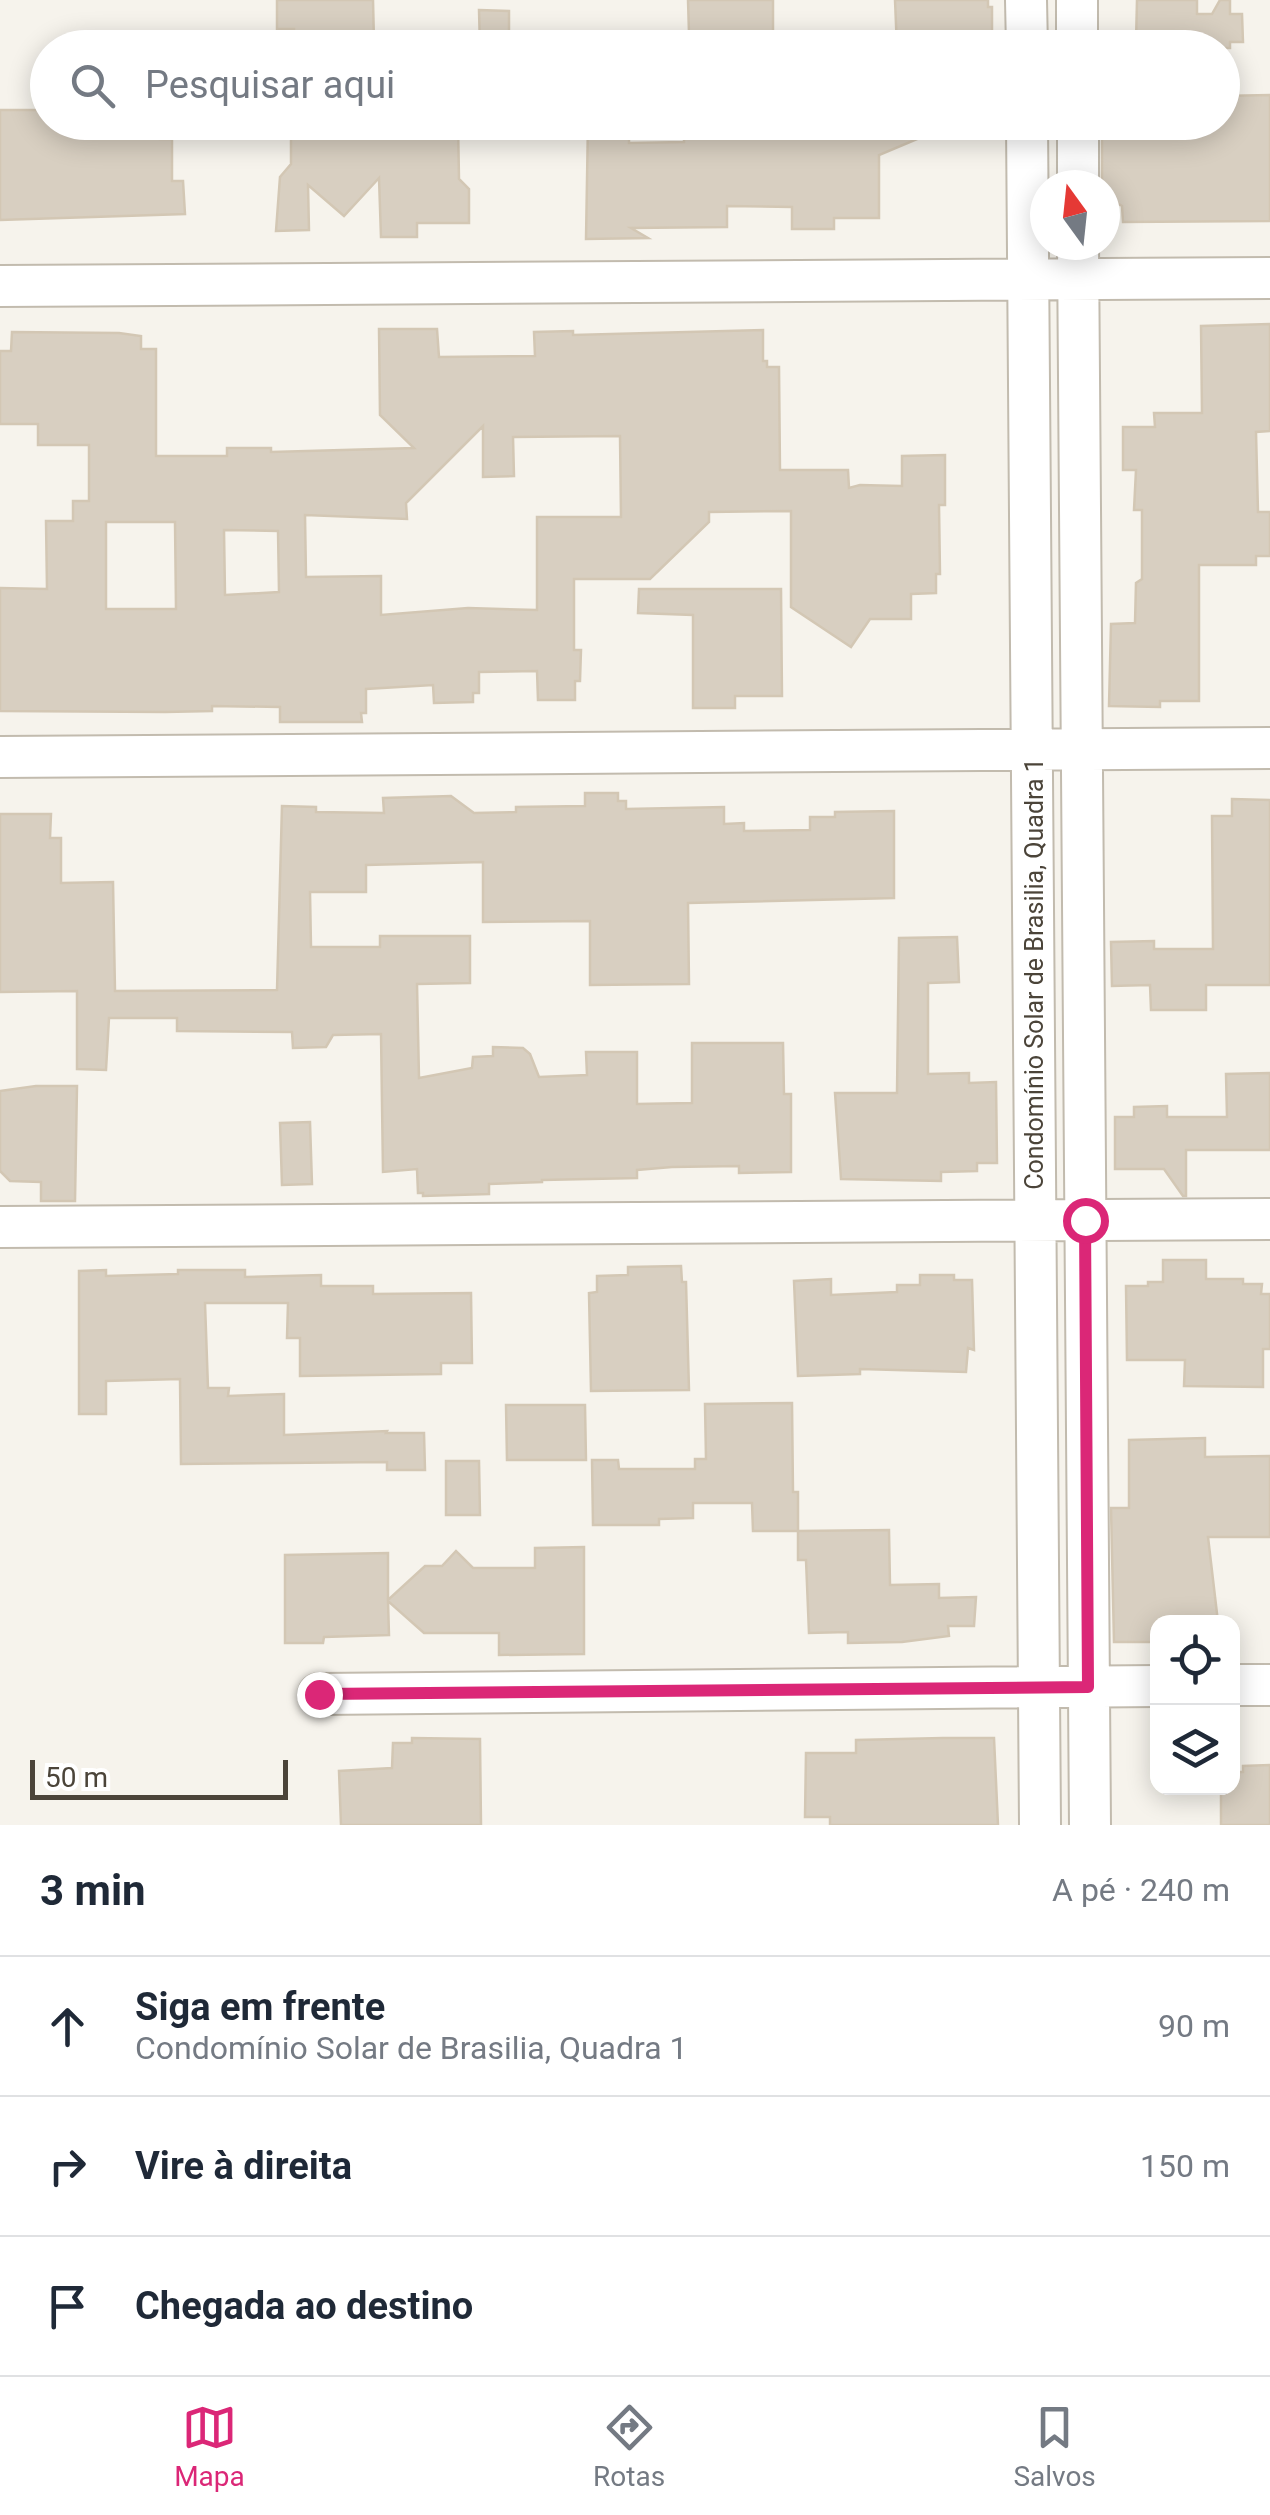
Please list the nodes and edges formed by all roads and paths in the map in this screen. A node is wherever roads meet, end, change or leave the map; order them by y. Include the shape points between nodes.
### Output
1 (1026, 0) edge
2 (1077, 0) edge
3 (1027, 30) edge
4 (1077, 30) edge
5 (1028, 140) edge
6 (1078, 140) edge
7 (1078, 170) edge
8 (1079, 262) edge
9 (1270, 278) edge
10 (1029, 279) junction
11 (0, 286) edge
12 (1270, 748) edge
13 (1082, 749) junction
14 (1032, 750) junction
15 (0, 757) edge
16 (1270, 1219) edge
17 (1036, 1220) junction
18 (1085, 1220) junction
19 (0, 1227) edge
20 (1270, 1685) edge
21 (1150, 1686) edge
22 (1240, 1686) edge
23 (1088, 1687) junction
24 (1040, 1688) junction
25 (319, 1694) dead end
26 (1040, 1825) edge
27 (1090, 1825) edge

1 - 3 street
2 - 4 street
5 - 10 street, Condomínio Solar de Brasilia, Quadra 1
6 - 7 street
8 - 9 street
8 - 10 street
8 - 13 street, Condomínio Solar de Brasilia, Quadra 1
10 - 11 street
10 - 14 street, Condomínio Solar de Brasilia, Quadra 1
12 - 13 street
13 - 14 street
13 - 18 street, Condomínio Solar de Brasilia, Quadra 1
14 - 15 street
14 - 17 street, Condomínio Solar de Brasilia, Quadra 1
16 - 18 street
17 - 18 street
17 - 19 street
17 - 24 street, Condomínio Solar de Brasilia, Quadra 1
18 - 23 street, Condomínio Solar de Brasilia, Quadra 1
20 - 22 street
21 - 23 street
23 - 24 street
23 - 27 street, Condomínio Solar de Brasilia, Quadra 1
24 - 25 street
24 - 26 street, Condomínio Solar de Brasilia, Quadra 1

